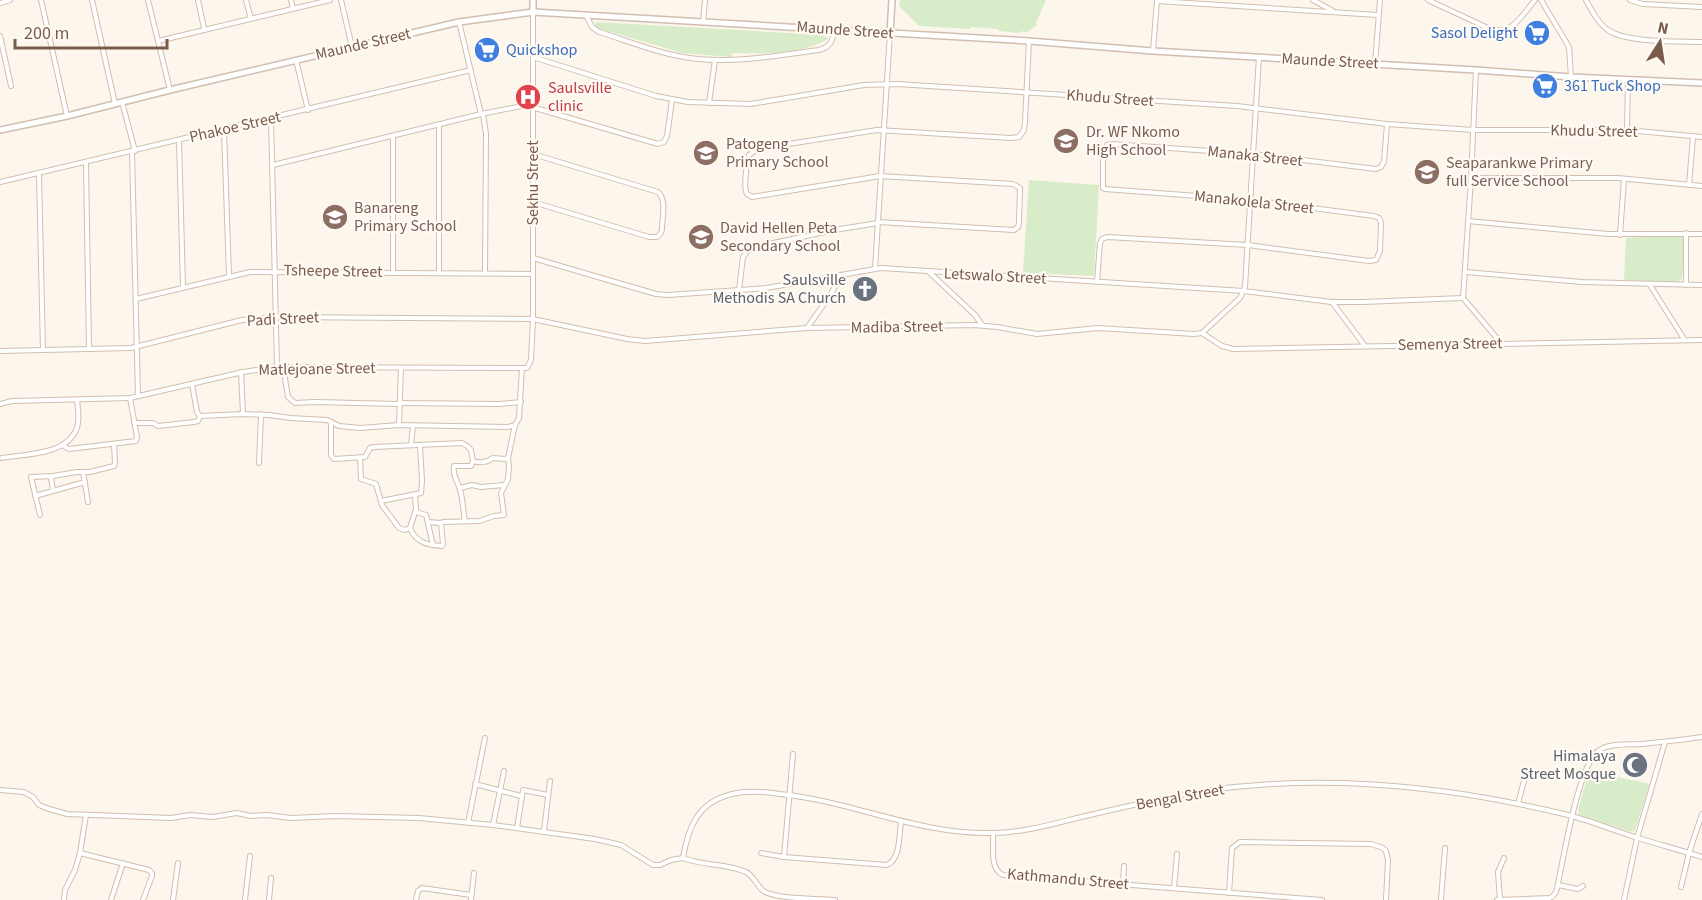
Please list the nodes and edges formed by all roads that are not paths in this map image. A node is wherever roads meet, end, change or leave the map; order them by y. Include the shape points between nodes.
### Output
1 (10, 0) edge
2 (41, 0) edge
3 (92, 0) edge
4 (148, 0) edge
5 (198, 0) edge
6 (246, 0) edge
7 (291, 0) edge
8 (330, 0) edge
9 (340, 0) edge
10 (533, 0) edge
11 (705, 0) edge
12 (892, 0) edge
13 (1313, 0) edge
14 (1380, 0) edge
15 (1428, 0) edge
16 (1535, 0) edge
17 (1541, 0) edge
18 (1586, 0) edge
19 (1630, 0) edge
20 (1157, 1) edge
21 (0, 3) edge
22 (1702, 7) edge
23 (293, 9) junction
24 (532, 12) junction
25 (1335, 12) junction
26 (585, 14) junction
27 (1378, 15) junction
28 (251, 19) junction
29 (459, 22) junction
30 (703, 22) junction
31 (204, 29) junction
32 (834, 30) junction
33 (890, 33) junction
34 (0, 36) edge
35 (158, 41) junction
36 (1029, 41) junction
37 (1702, 42) edge
38 (352, 47) junction
39 (1153, 51) junction
40 (533, 57) junction
41 (1259, 57) junction
42 (296, 60) junction
43 (715, 60) junction
44 (1375, 64) junction
45 (471, 70) junction
46 (1476, 70) junction
47 (1571, 77) junction
48 (1628, 79) junction
49 (1702, 83) edge
50 (887, 84) junction
51 (10, 86) dead end
52 (170, 90) junction
53 (1027, 92) junction
54 (672, 100) junction
55 (122, 102) junction
56 (709, 103) junction
57 (115, 104) junction
58 (532, 105) junction
59 (1256, 109) junction
60 (308, 110) junction
61 (482, 114) junction
62 (68, 116) junction
63 (271, 119) junction
64 (1387, 124) junction
65 (439, 126) junction
66 (224, 129) junction
67 (0, 130) edge
68 (884, 130) junction
69 (1473, 130) junction
70 (1627, 130) junction
71 (393, 136) junction
72 (1694, 137) junction
73 (1702, 137) edge
74 (178, 140) junction
75 (133, 151) junction
76 (532, 154) junction
77 (1253, 154) junction
78 (86, 163) junction
79 (273, 165) junction
80 (1103, 167) joint
81 (39, 174) junction
82 (880, 176) junction
83 (1471, 178) junction
84 (1624, 179) junction
85 (0, 182) edge
86 (1689, 185) junction
87 (1702, 186) edge
88 (1250, 200) junction
89 (533, 202) junction
90 (1468, 221) junction
91 (878, 222) junction
92 (1686, 233) junction
93 (1702, 234) edge
94 (1620, 235) junction
95 (1248, 245) junction
96 (533, 258) junction
97 (875, 269) junction
98 (275, 271) junction
99 (393, 272) junction
100 (439, 272) junction
101 (929, 272) junction
102 (1466, 272) junction
103 (485, 273) junction
104 (533, 274) junction
105 (841, 275) junction
106 (229, 276) junction
107 (1097, 282) junction
108 (1649, 284) junction
109 (1686, 285) junction
110 (1702, 285) edge
111 (183, 287) junction
112 (739, 290) junction
113 (1244, 291) junction
114 (1463, 298) junction
115 (136, 299) junction
116 (1331, 302) junction
117 (275, 317) junction
118 (533, 319) junction
119 (982, 326) junction
120 (807, 328) junction
121 (1202, 333) junction
122 (1684, 340) junction
123 (1702, 340) edge
124 (1501, 344) junction
125 (1365, 346) junction
126 (136, 347) junction
127 (89, 349) junction
128 (43, 350) junction
129 (0, 351) edge
130 (283, 366) junction
131 (529, 366) joint
132 (277, 367) junction
133 (401, 368) junction
134 (522, 368) junction
135 (241, 372) junction
136 (192, 384) junction
137 (138, 396) junction
138 (130, 398) junction
139 (77, 400) junction
140 (521, 402) junction
141 (400, 403) junction
142 (0, 404) edge
143 (243, 414) junction
144 (261, 414) junction
145 (200, 416) junction
146 (331, 422) junction
147 (134, 423) junction
148 (399, 425) junction
149 (515, 425) junction
150 (413, 426) junction
151 (114, 444) junction
152 (62, 445) junction
153 (411, 445) junction
154 (420, 445) junction
155 (2, 458) dead end
156 (360, 458) junction
157 (508, 458) junction
158 (473, 461) junction
159 (259, 463) dead end
160 (83, 472) junction
161 (52, 476) junction
162 (85, 482) junction
163 (504, 485) junction
164 (460, 488) junction
165 (53, 490) junction
166 (415, 495) junction
167 (35, 496) junction
168 (381, 501) junction
169 (88, 502) dead end
170 (416, 512) junction
171 (40, 515) dead end
172 (465, 520) junction
173 (428, 522) junction
174 (441, 523) junction
175 (410, 528) junction
176 (433, 545) junction
177 (1702, 736) edge
178 (485, 738) dead end
179 (1665, 742) junction
180 (794, 754) dead end
181 (504, 771) dead end
182 (1526, 773) dead end
183 (550, 781) dead end
184 (475, 784) junction
185 (0, 790) edge
186 (500, 790) junction
187 (521, 795) junction
188 (548, 795) junction
189 (790, 795) junction
190 (1518, 804) junction
191 (1702, 814) edge
192 (87, 815) junction
193 (1571, 816) junction
194 (901, 821) junction
195 (468, 823) junction
196 (493, 825) junction
197 (517, 829) junction
198 (544, 831) junction
199 (993, 833) junction
200 (1637, 838) junction
201 (1445, 848) dead end
202 (80, 853) junction
203 (761, 853) dead end
204 (1689, 853) junction
205 (1177, 854) dead end
206 (250, 856) dead end
207 (784, 857) junction
208 (1702, 857) edge
209 (683, 858) junction
210 (1504, 858) dead end
211 (123, 863) junction
212 (178, 863) dead end
213 (1124, 866) dead end
214 (474, 873) dead end
215 (271, 878) dead end
216 (1123, 884) junction
217 (1558, 885) junction
218 (1583, 886) dead end
219 (1681, 887) dead end
220 (1174, 888) junction
221 (1229, 893) junction
222 (471, 898) edge
223 (64, 900) edge
224 (111, 900) edge
225 (143, 900) edge
226 (173, 900) edge
227 (245, 900) edge
228 (269, 900) edge
229 (416, 900) edge
230 (835, 900) edge
231 (1322, 900) edge
232 (1386, 900) edge
233 (1441, 900) edge
234 (1499, 900) edge
235 (1624, 900) edge

1 - 21 street
2 - 62 street
3 - 57 street
4 - 35 street
5 - 31 street
6 - 28 street
7 - 23 street
8 - 23 street
9 - 38 street
10 - 24 street, Sekhu Street
11 - 30 street
12 - 33 street
13 - 25 street
14 - 27 street
15 - 16 street via 1499,31 1509,28
17 - 47 street via 1569,47
18 - 37 street via 1601,24 1617,35
19 - 22 street
20 - 25 street
20 - 39 street
23 - 28 street
24 - 26 street, Maunde Street
24 - 29 street, Maunde Street
24 - 40 street, Sekhu Street
25 - 27 street
26 - 30 street, Maunde Street
26 - 43 street via 599,32 677,55
27 - 44 street
28 - 31 street
29 - 38 street, Maunde Street
29 - 45 street
30 - 32 street, Maunde Street
31 - 35 street
32 - 33 street, Maunde Street
32 - 43 street via 831,43 819,50
33 - 36 street, Maunde Street
33 - 50 street
34 - 51 street
35 - 52 street
36 - 39 street, Maunde Street
36 - 53 street
38 - 42 street, Maunde Street
39 - 41 street, Maunde Street
40 - 54 street, Khudu Street
40 - 58 street, Sekhu Street
41 - 44 street, Maunde Street
41 - 59 street
42 - 52 street, Maunde Street
42 - 60 street
43 - 56 street
44 - 46 street, Maunde Street
45 - 60 street, Phakoe Street
45 - 61 street
46 - 47 street, Maunde Street
46 - 69 street
47 - 48 street, Maunde Street
48 - 49 street, Maunde Street
48 - 70 street
50 - 53 street, Khudu Street
50 - 56 street, Khudu Street via 760,103
50 - 68 street
52 - 55 street, Maunde Street
53 - 59 street, Khudu Street
53 - 68 street via 1025,127 1015,138
54 - 56 street, Khudu Street
54 - 58 street via 666,139 658,144
55 - 57 street, Maunde Street
55 - 75 street
57 - 62 street, Maunde Street
58 - 61 street
58 - 76 street, Sekhu Street
59 - 64 street, Khudu Street
59 - 77 street
60 - 63 street, Phakoe Street
61 - 65 street
61 - 103 street via 486,134
62 - 67 street, Maunde Street
63 - 66 street, Phakoe Street
63 - 79 street
64 - 69 street, Khudu Street
64 - 77 street, Manaka Street via 1384,162 1379,168
65 - 71 street
65 - 100 street
66 - 74 street, Phakoe Street
66 - 106 street
68 - 82 street
68 - 82 street via 750,152 746,191 754,197
69 - 70 street, Khudu Street
69 - 83 street
70 - 72 street, Khudu Street
71 - 79 street
71 - 99 street
72 - 73 street, Khudu Street
72 - 86 street
74 - 75 street, Phakoe Street
74 - 111 street
75 - 78 street, Phakoe Street
75 - 115 street
76 - 89 street, Sekhu Street
76 - 89 street via 661,194 662,229 659,235 649,237
77 - 80 street, Manaka Street via 1112,144 1104,148
77 - 88 street
78 - 81 street, Phakoe Street
78 - 127 street
79 - 98 street
80 - 88 street, Manakolela Street via 1103,187 1108,190
81 - 85 street, Phakoe Street
81 - 128 street
82 - 91 street
82 - 91 street via 1016,185 1021,190 1018,227 1012,231
83 - 84 street
83 - 90 street
84 - 86 street
84 - 94 street
86 - 87 street
88 - 95 street
88 - 95 street, Manakolela Street via 1377,217 1381,222 1380,251 1374,260
89 - 96 street, Sekhu Street
90 - 94 street
90 - 102 street
91 - 97 street
91 - 112 street via 750,248 743,257
92 - 93 street
92 - 94 street
92 - 109 street
95 - 107 street via 1107,237 1100,243
95 - 113 street
96 - 104 street, Sekhu Street
96 - 112 street, Letswalo Street via 656,294
97 - 101 street, Letswalo Street
97 - 105 street, Letswalo Street
98 - 99 street, Tsheepe Street
98 - 106 street, Tsheepe Street
98 - 117 street
99 - 100 street, Tsheepe Street
100 - 103 street, Tsheepe Street
101 - 107 street, Letswalo Street
101 - 119 street
102 - 108 street
102 - 114 street
103 - 104 street, Tsheepe Street
104 - 118 street, Sekhu Street
105 - 112 street, Letswalo Street
105 - 120 street
106 - 111 street, Tsheepe Street
107 - 113 street, Letswalo Street
108 - 109 street
108 - 122 street
109 - 110 street
111 - 115 street, Tsheepe Street
113 - 116 street, Letswalo Street
113 - 121 street
114 - 116 street, Letswalo Street
114 - 124 street
115 - 126 street
116 - 125 street
117 - 118 street, Padi Street
117 - 126 street, Padi Street via 242,320
117 - 132 street
118 - 120 street, Madiba Street via 645,341
118 - 131 street, Sekhu Street
119 - 120 street, Madiba Street
119 - 121 street, Madiba Street via 1037,334 1098,328
121 - 125 street, Semenya Street via 1233,349
122 - 123 street, Semenya Street
122 - 124 street, Semenya Street
124 - 125 street, Semenya Street
126 - 127 street, Padi Street
126 - 137 street
127 - 128 street, Padi Street
128 - 129 street, Padi Street
130 - 132 street, Matlejoane Street
130 - 133 street, Matlejoane Street
130 - 141 street via 288,397 295,403
131 - 134 street, Matlejoane Street
132 - 135 street, Matlejoane Street
133 - 134 street, Matlejoane Street
133 - 141 street
134 - 140 street
135 - 136 street, Matlejoane Street
135 - 143 street
136 - 137 street, Matlejoane Street
136 - 145 street
137 - 138 street, Matlejoane Street
138 - 139 street, Matlejoane Street
138 - 147 street
139 - 142 street, Matlejoane Street
139 - 152 street via 76,429
140 - 141 street
140 - 149 street
141 - 148 street
143 - 144 street
143 - 145 street
144 - 146 street
144 - 159 street
145 - 147 street via 194,422 159,426
146 - 148 street via 348,428
146 - 156 street via 331,457
147 - 151 street via 136,441
148 - 150 street
149 - 150 street
149 - 157 street
150 - 153 street
151 - 152 street via 69,449
151 - 160 street via 115,466
152 - 155 street
153 - 154 street
153 - 156 street via 372,447 366,457
154 - 158 street via 462,443 471,450
154 - 166 street via 422,488
156 - 168 street via 360,477 376,484
157 - 158 street
157 - 163 street via 508,479
158 - 164 street via 471,466 453,467
160 - 161 street
160 - 162 street
161 - 165 street
161 - 167 street via 32,476
162 - 165 street
162 - 169 street
163 - 164 street
163 - 172 street via 504,515
164 - 172 street
165 - 167 street
166 - 168 street
166 - 170 street
167 - 171 street
168 - 175 street via 399,528
170 - 173 street via 426,515
170 - 175 street
172 - 174 street
173 - 174 street
173 - 176 street
174 - 176 street via 443,544
175 - 176 street via 418,540
177 - 179 street
178 - 184 street
179 - 193 street via 1611,746 1596,752 1589,761
179 - 200 street
180 - 189 street
181 - 186 street
182 - 190 street
183 - 188 street
184 - 186 street
184 - 195 street
185 - 192 street via 24,792 39,805 56,812
186 - 187 street
186 - 196 street
187 - 188 street via 524,789
187 - 197 street
188 - 198 street
189 - 194 street, Bengal Street
189 - 207 street
189 - 209 street, Bengal Street via 744,792 705,807 688,833
190 - 193 street, Bengal Street
190 - 199 street, Bengal Street via 1396,785 1282,783 1194,793 1038,828
191 - 204 street
192 - 195 street via 206,818 237,813
192 - 202 street
193 - 200 street, Bengal Street
193 - 217 street
194 - 199 street, Bengal Street via 943,830
194 - 207 street via 896,856 891,864
195 - 196 street
196 - 197 street
197 - 198 street
198 - 209 street via 621,844 653,865
199 - 216 street, Kathmandu Street via 994,866 999,873
200 - 204 street, Bengal Street
200 - 235 street
201 - 233 street
202 - 211 street
202 - 223 street
203 - 207 street
204 - 208 street, Bengal Street
204 - 219 street
205 - 220 street
206 - 227 street
209 - 230 street via 746,872 763,890 777,896
210 - 234 street via 1498,872
211 - 224 street
211 - 225 street via 152,873
212 - 226 street
213 - 216 street
214 - 222 street
215 - 228 street
216 - 220 street, Kathmandu Street
217 - 218 street via 1578,889
217 - 234 street via 1549,898
220 - 221 street, Kathmandu Street
221 - 231 street, Kathmandu Street
221 - 232 street via 1232,848 1240,842 1371,844 1386,851
222 - 229 street via 422,888

